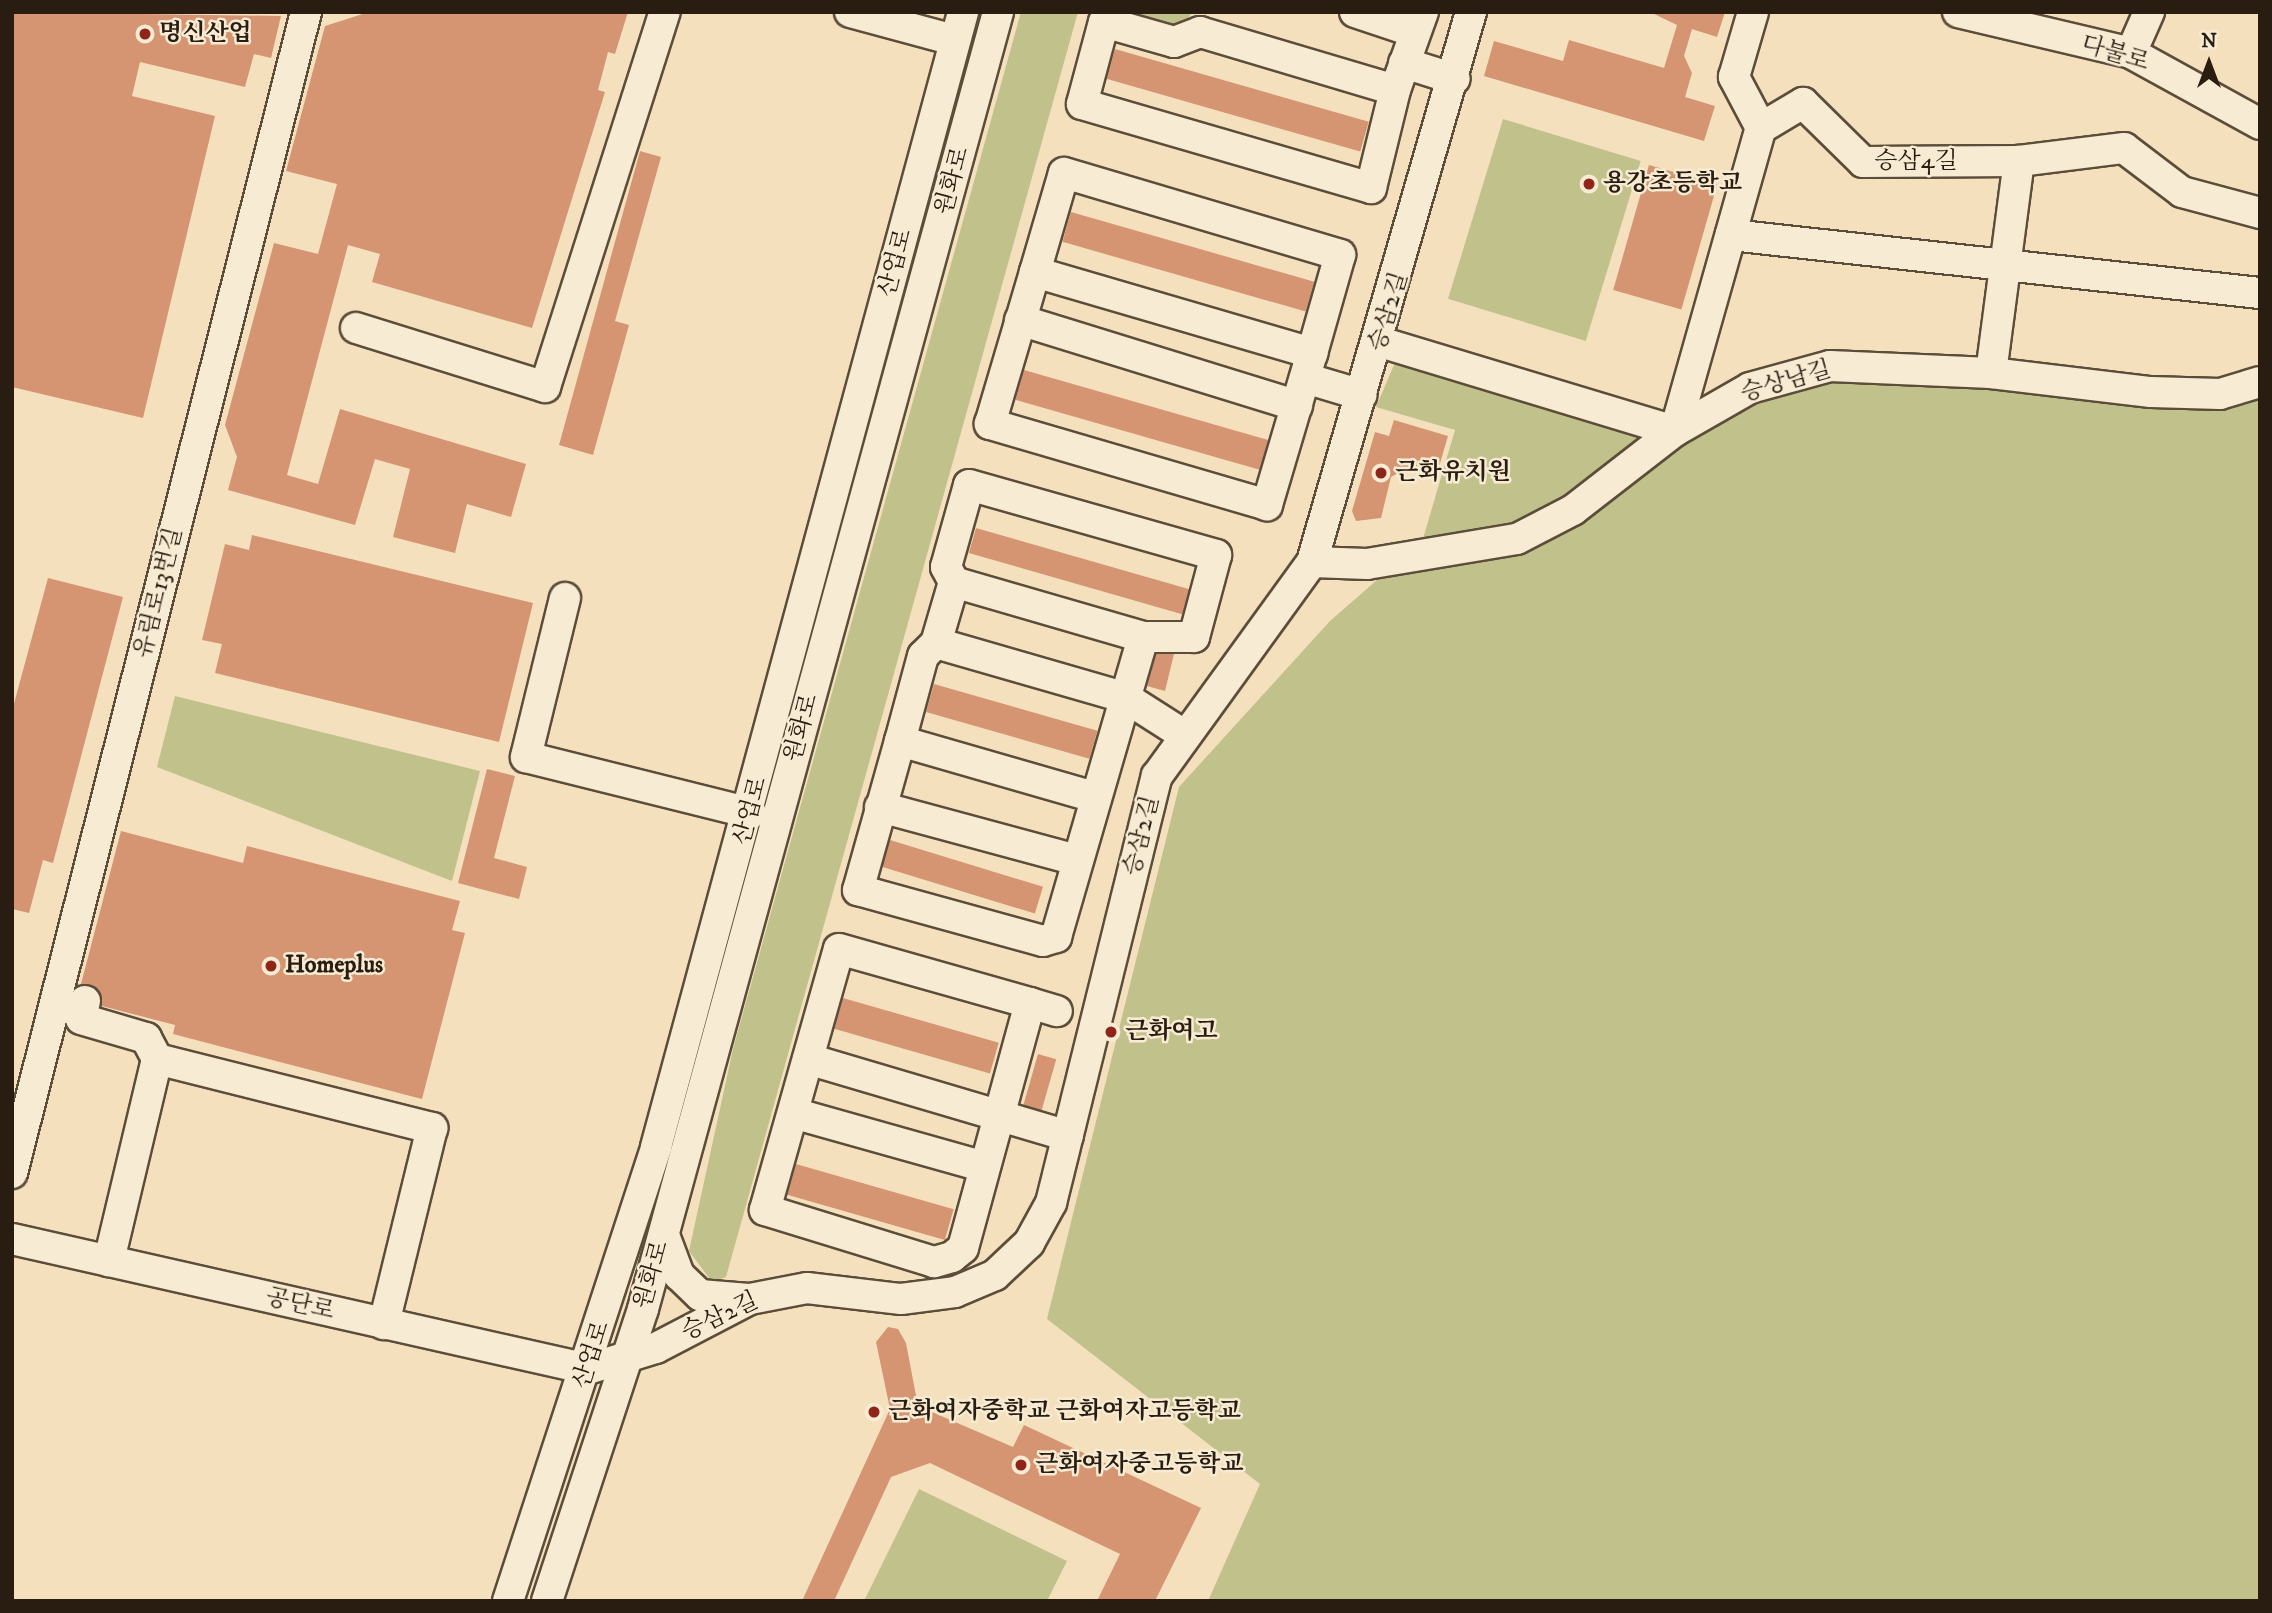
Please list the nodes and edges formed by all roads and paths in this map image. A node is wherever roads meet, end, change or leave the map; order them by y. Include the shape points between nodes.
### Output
1 (306, 12) edge
2 (665, 12) edge
3 (850, 12) edge
4 (998, 12) edge
5 (1355, 12) edge
6 (1471, 12) edge
7 (1753, 12) edge
8 (1958, 12) edge
9 (2149, 12) edge
10 (1418, 22) edge
11 (958, 26) edge
12 (2131, 54) junction
13 (1399, 77) junction
14 (1455, 79) junction
15 (2260, 124) edge
16 (1761, 128) junction
17 (2019, 161) junction
18 (2260, 213) edge
19 (1731, 235) junction
20 (2007, 266) junction
21 (1035, 272) junction
22 (2260, 293) edge
23 (1020, 320) junction
24 (356, 328) dead end
25 (1380, 342) junction
26 (1991, 373) junction
27 (1305, 379) junction
28 (2260, 382) edge
29 (1362, 395) junction
30 (1675, 431) junction
31 (1312, 562) junction
32 (954, 582) junction
33 (565, 598) dead end
34 (1143, 637) junction
35 (936, 643) junction
36 (1126, 698) junction
37 (1184, 735) junction
38 (900, 741) junction
39 (1094, 797) junction
40 (880, 807) junction
41 (751, 813) junction
42 (1076, 860) junction
43 (73, 1011) junction
44 (157, 1059) junction
45 (808, 1059) junction
46 (793, 1113) junction
47 (999, 1115) junction
48 (1068, 1136) junction
49 (985, 1167) junction
50 (12, 1173) edge
51 (664, 1235) junction
52 (12, 1238) edge
53 (109, 1261) junction
54 (750, 1298) junction
55 (384, 1324) junction
56 (629, 1356) junction
57 (588, 1369) junction
58 (508, 1601) edge
59 (547, 1601) edge

1 - 43 street, 유림로13번길
2 - 24 street via 545,387
3 - 11 street
4 - 51 street, 원화로
5 - 10 street
6 - 14 street, 승삼2길
7 - 16 street via 1734,78
8 - 12 street, 다불로
9 - 12 street
10 - 13 street
11 - 41 street, 산업로
12 - 15 street, 다불로
13 - 13 street via 1200,32 1174,42 1104,22 1082,104 1371,188
13 - 14 street
14 - 25 street, 승삼2길
16 - 17 street, 승삼4길 via 1803,103 1863,162
16 - 19 street
17 - 18 street, 승삼4길 via 2124,148 2182,191
17 - 20 street
19 - 20 street
19 - 30 street
20 - 22 street
20 - 26 street
21 - 23 street
21 - 27 street
21 - 27 street via 1064,173 1340,255
23 - 27 street
23 - 27 street via 990,424 1268,505
25 - 29 street, 승삼2길
25 - 30 street
26 - 28 street, 승상남길 via 2151,392 2220,394
26 - 30 street, 승상남길 via 1830,366 1749,388
27 - 29 street
29 - 31 street, 승삼2길
30 - 31 street, 승상남길 via 1573,510 1517,538 1367,564
31 - 37 street, 승삼2길
32 - 34 street
32 - 34 street via 946,567 970,485 1216,555 1194,638
32 - 35 street
33 - 41 street via 526,757
34 - 36 street
35 - 36 street
35 - 38 street via 923,656
36 - 37 street
36 - 39 street via 1111,764
37 - 48 street, 승삼2길 via 1157,776
38 - 39 street
38 - 40 street
39 - 42 street
40 - 42 street
40 - 42 street via 858,890 1043,941 1056,937
41 - 57 street, 산업로
43 - 44 street via 146,1038
43 - 50 street, 유림로13번길
44 - 53 street
44 - 55 street via 432,1128
45 - 46 street
45 - 47 street
45 - 47 street via 839,949 1043,1007
46 - 49 street
46 - 49 street via 765,1210 934,1262 962,1248
47 - 48 street
47 - 49 street
48 - 54 street, 승삼2길 via 1051,1203 1029,1243 995,1275 955,1292 901,1298 807,1288
51 - 54 street via 679,1275 700,1295
51 - 56 street, 원화로
52 - 53 street, 공단로
53 - 55 street, 공단로
54 - 56 street, 승삼2길
55 - 57 street, 공단로
56 - 57 street, 승삼2길
56 - 59 street, 원화로
57 - 58 street, 산업로

